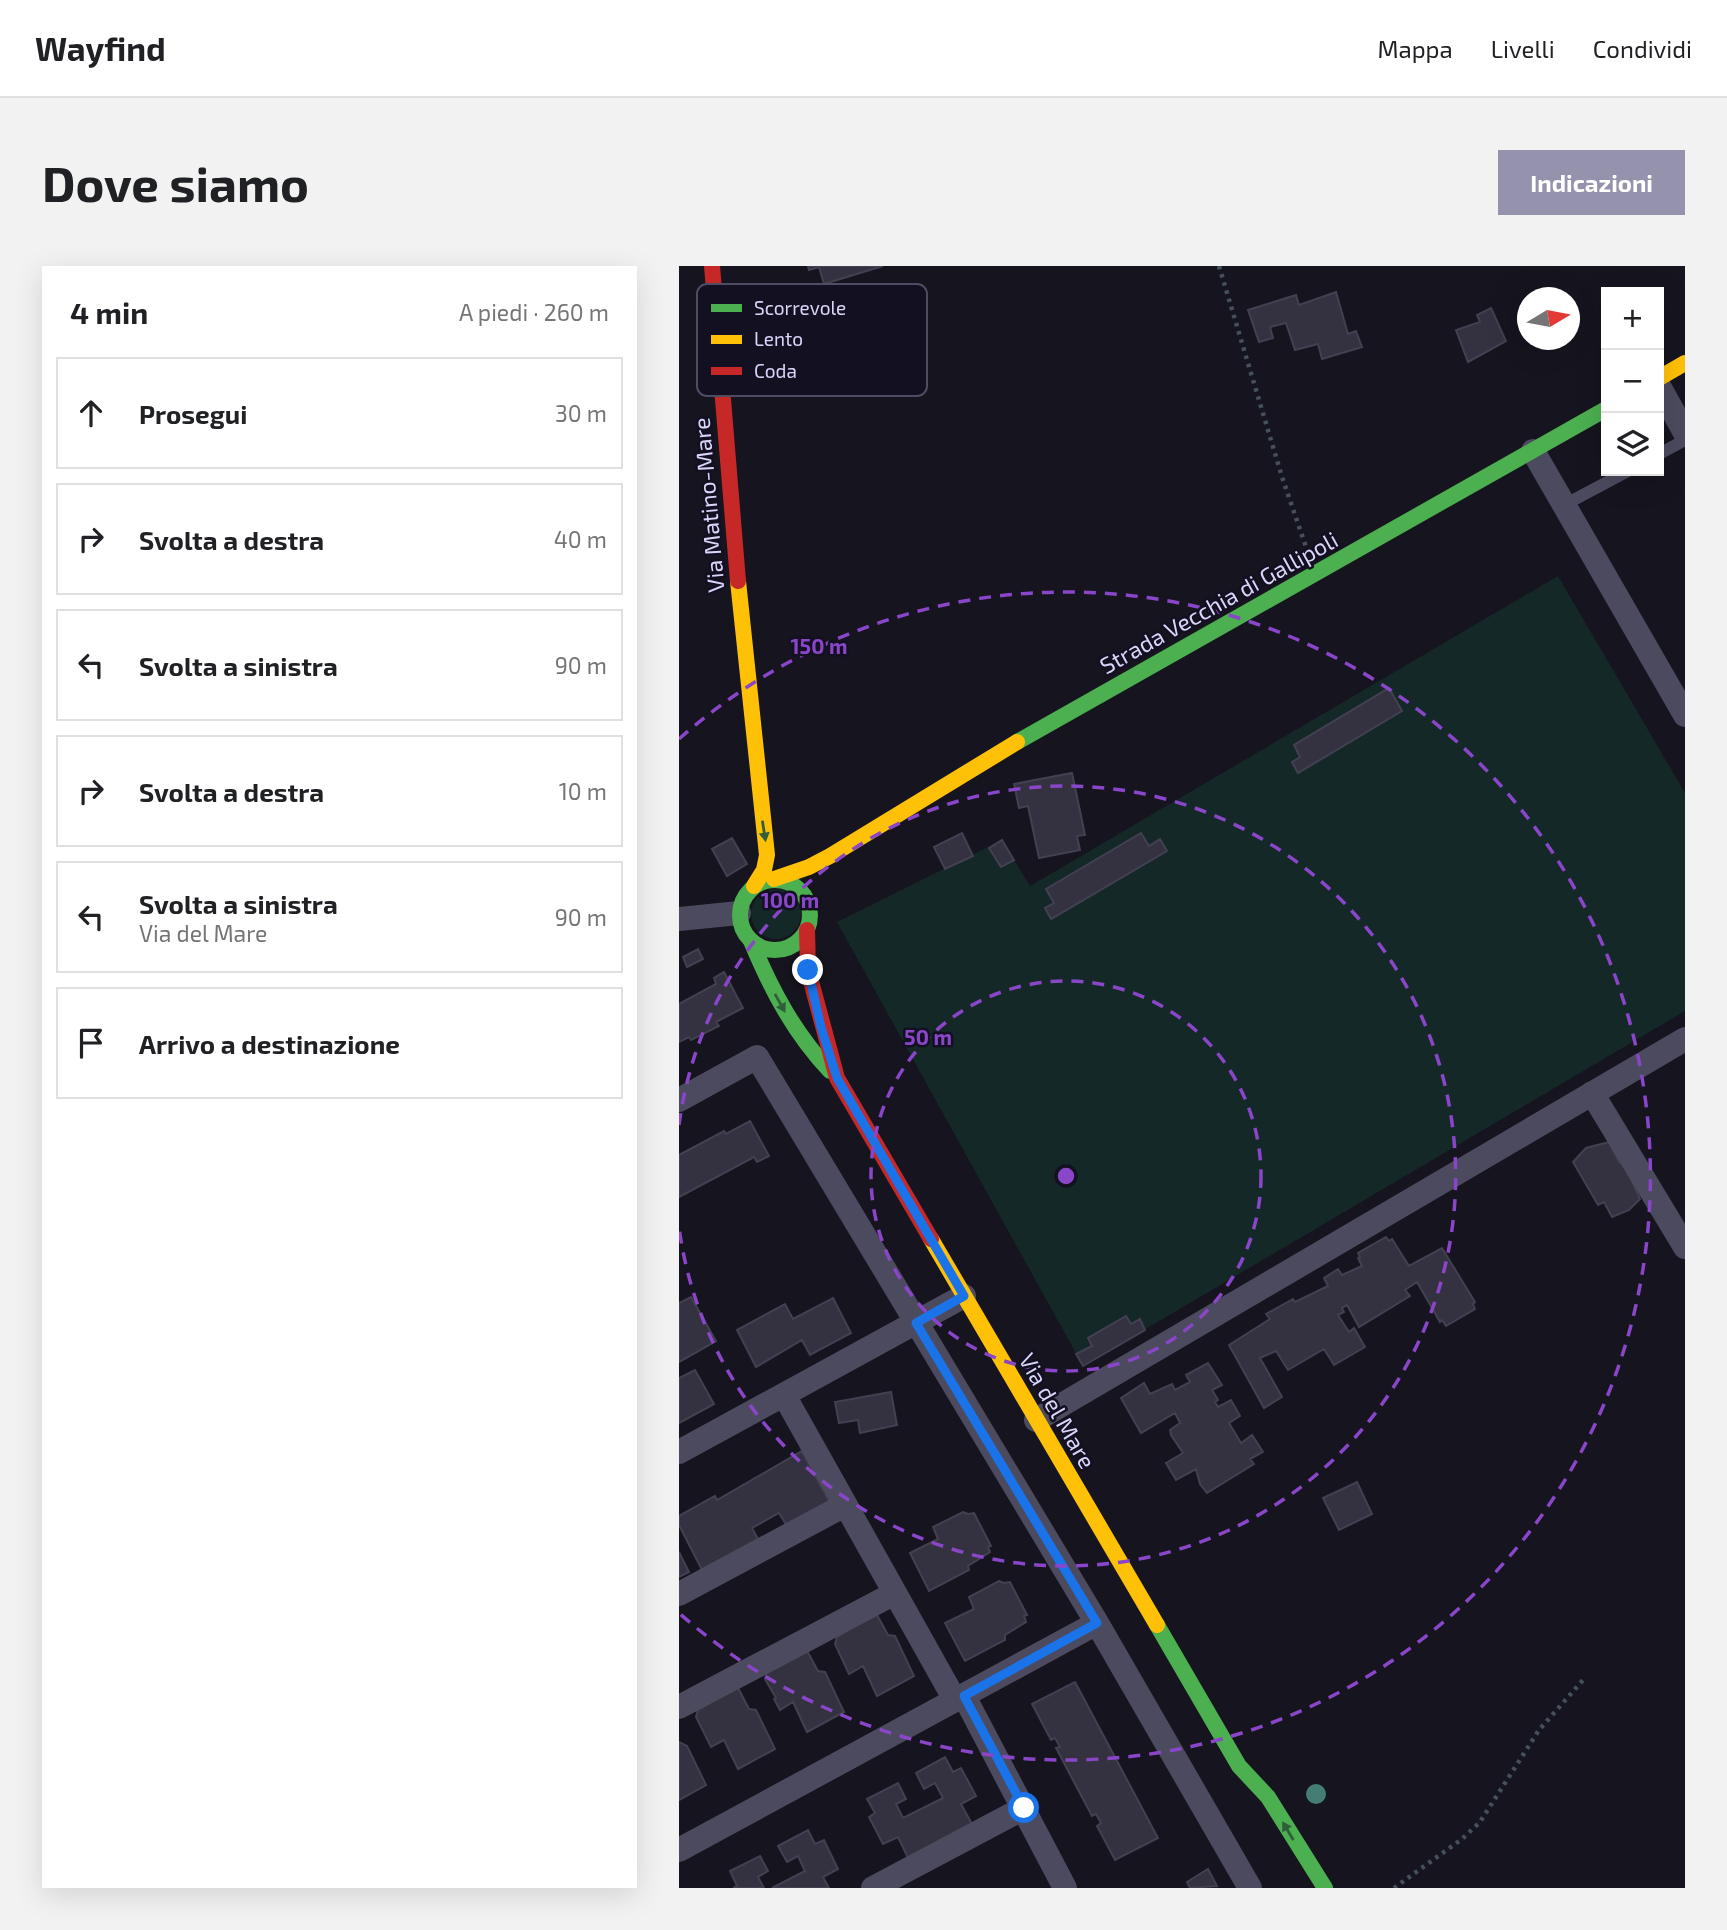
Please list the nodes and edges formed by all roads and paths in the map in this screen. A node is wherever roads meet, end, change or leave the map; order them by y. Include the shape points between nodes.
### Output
1 (712, 266) edge
2 (1219, 266) edge
3 (713, 284) edge
4 (1685, 363) edge
5 (1664, 375) edge
6 (1664, 395) edge
7 (723, 396) edge
8 (1601, 412) edge
9 (1685, 433) edge
10 (1685, 440) edge
11 (1533, 451) junction
12 (1664, 451) edge
13 (1619, 476) edge
14 (1565, 506) junction
15 (1315, 575) junction
16 (1685, 715) edge
17 (754, 739) junction
18 (780, 818) dead end
19 (856, 839) junction
20 (795, 864) junction
21 (774, 879) junction
22 (754, 886) junction
23 (803, 892) junction
24 (810, 912) junction
25 (739, 913) junction
26 (684, 920) edge
27 (807, 930) junction
28 (751, 941) junction
29 (1685, 1039) edge
30 (837, 1078) junction
31 (1593, 1093) junction
32 (679, 1100) edge
33 (1685, 1247) edge
34 (964, 1296) junction
35 (916, 1323) junction
36 (785, 1395) junction
37 (1036, 1420) junction
38 (679, 1452) edge
39 (845, 1505) junction
40 (895, 1593) junction
41 (679, 1594) edge
42 (1097, 1623) junction
43 (1583, 1681) dead end
44 (959, 1698) junction
45 (679, 1707) edge
46 (1239, 1766) junction
47 (1245, 1792) dead end
48 (1024, 1808) junction
49 (679, 1850) edge
50 (873, 1888) edge
51 (1065, 1888) edge
52 (1250, 1888) edge
53 (1325, 1888) edge
54 (1394, 1888) edge

1 - 3 main road, Via Matino-Mare
2 - 15 path
4 - 5 main road
6 - 9 street
7 - 17 main road, Via Matino-Mare
8 - 11 main road, Strada Vecchia di Gallipoli
10 - 12 lane
11 - 14 street
11 - 15 main road, Strada Vecchia di Gallipoli
13 - 14 lane
14 - 16 street
15 - 19 main road, Strada Vecchia di Gallipoli via 995,755
17 - 18 main road
17 -> 22 main road via 767,855
19 - 20 main road, Strada Vecchia di Gallipoli via 809,867
19 - 24 main road, Strada Vecchia di Gallipoli via 835,858
20 - 21 main road, Strada Vecchia di Gallipoli
20 - 23 main road, Via del Mare
21 - 22 main road
21 - 23 main road via 785,880
22 - 25 main road
23 - 24 main road, Via del Mare
24 - 27 main road, Via del Mare
25 - 26 street
25 - 28 main road, Via del Mare
27 - 28 main road via 795,944 778,950
27 - 30 main road, Via del Mare via 808,970
28 -> 30 main road, Via del Mare via 799,1036
29 - 31 street
30 - 34 main road, Via del Mare
31 - 33 street
31 - 37 street
32 - 35 street via 757,1058
34 - 35 street
34 - 37 main road, Via del Mare
35 - 36 street
35 - 42 street
36 - 38 street
36 - 39 street
37 - 46 main road, Via del Mare
39 - 40 street
39 - 41 street
40 - 44 street
40 - 45 street
42 - 44 street
42 - 52 street
43 - 54 path via 1539,1730 1480,1822
44 - 48 street
44 - 49 street
46 - 47 main road, Via del Mare
53 -> 46 main road, Via del Mare via 1268,1797
48 - 50 street
48 - 51 street

